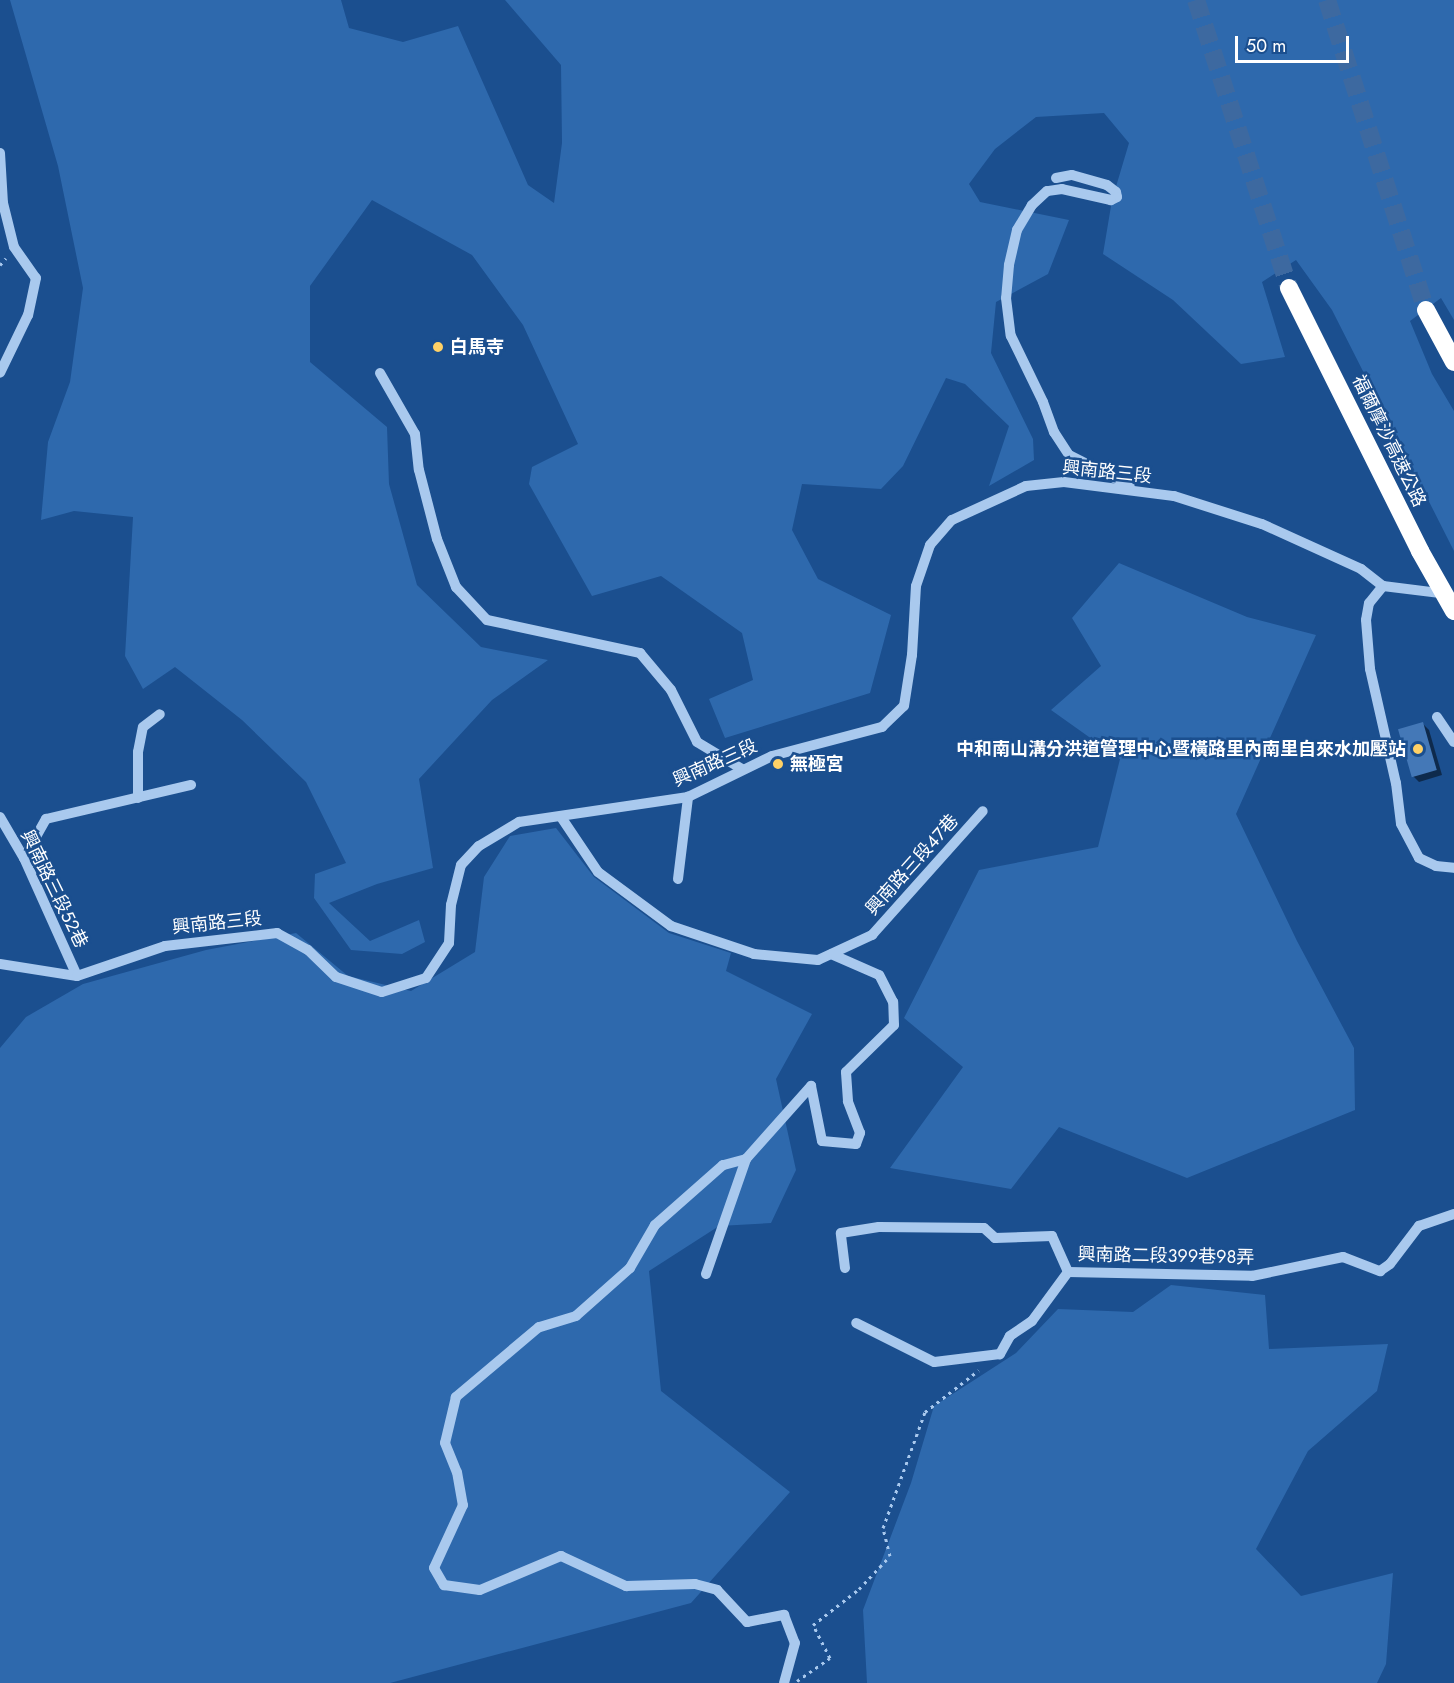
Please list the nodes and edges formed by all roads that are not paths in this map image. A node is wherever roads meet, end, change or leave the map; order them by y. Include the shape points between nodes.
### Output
1 (0, 153) edge
2 (1056, 178) dead end
3 (1289, 288) tunnel mouth
4 (1426, 310) tunnel mouth
5 (1454, 362) edge
6 (0, 373) edge
7 (380, 373) dead end
8 (1139, 490) junction
9 (1383, 586) junction
10 (1454, 595) edge
11 (1454, 611) edge
12 (160, 714) dead end
13 (1437, 717) dead end
14 (1454, 742) edge
15 (742, 769) junction
16 (191, 785) dead end
17 (688, 797) junction
18 (138, 798) junction
19 (982, 811) dead end
20 (561, 817) junction
21 (0, 818) edge
22 (24, 858) junction
23 (1454, 868) edge
24 (678, 879) dead end
25 (831, 954) junction
26 (0, 964) edge
27 (77, 976) junction
28 (746, 1159) junction
29 (1454, 1214) edge
30 (845, 1268) dead end
31 (1068, 1272) junction
32 (706, 1274) dead end
33 (856, 1323) dead end
34 (784, 1683) edge

1 - 6 street via 3,203 14,247 36,278 28,315
2 - 8 street via 1072,175 1107,184 1118,197 1111,200 1062,189 1047,191 1032,204 1017,230 1009,265 1006,298 1011,336 1054,432 1069,455
3 - 11 highway, 福爾摩沙高速公路, bridge
4 - 5 highway
7 - 15 street via 415,434 419,470 437,539 456,587 487,620 640,653 671,690 697,742
8 - 9 street, 興南路三段 via 1209,506 1262,524 1360,569
8 - 15 street, 興南路三段 via 1064,482 1026,486 952,520 930,545 916,586 904,706 882,727 772,756
9 - 10 street
9 - 23 street via 1369,603 1366,620 1370,669 1396,783 1401,824 1419,858 1436,866
12 - 18 street via 143,727 138,752
13 - 14 street
15 - 17 street, 興南路三段
16 - 18 street
17 - 20 street, 興南路三段
17 - 24 street
18 - 22 street via 46,819
19 - 25 street, 興南路三段47巷 via 872,935
20 - 25 street, 興南路三段47巷 via 598,872 671,926 754,954 818,960
20 - 27 street, 興南路三段 via 519,822 479,846 461,865 450,905 449,943 426,978 382,992 336,976 308,950 277,933 165,946
21 - 22 street, 興南路三段52巷
22 - 27 street, 興南路三段52巷
25 - 28 street via 879,975 893,1002 894,1025 846,1072 848,1101 860,1133 856,1144 822,1141 811,1086
26 - 27 street, 興南路三段
28 - 32 street
28 - 34 street via 723,1165 655,1225 630,1268 576,1316 539,1327 456,1397 445,1443 457,1472 463,1505 434,1568 444,1585 480,1590 561,1556 626,1586 695,1584 717,1590 747,1622 784,1615 795,1643
29 - 31 street, 興南路二段399巷98弄 via 1419,1226 1380,1271 1343,1257 1252,1276
30 - 31 street, 興南路二段399巷98弄 via 841,1233 879,1227 984,1228 994,1238 1052,1236
31 - 33 street, 興南路二段399巷98弄 via 1032,1321 1010,1336 999,1354 934,1362

